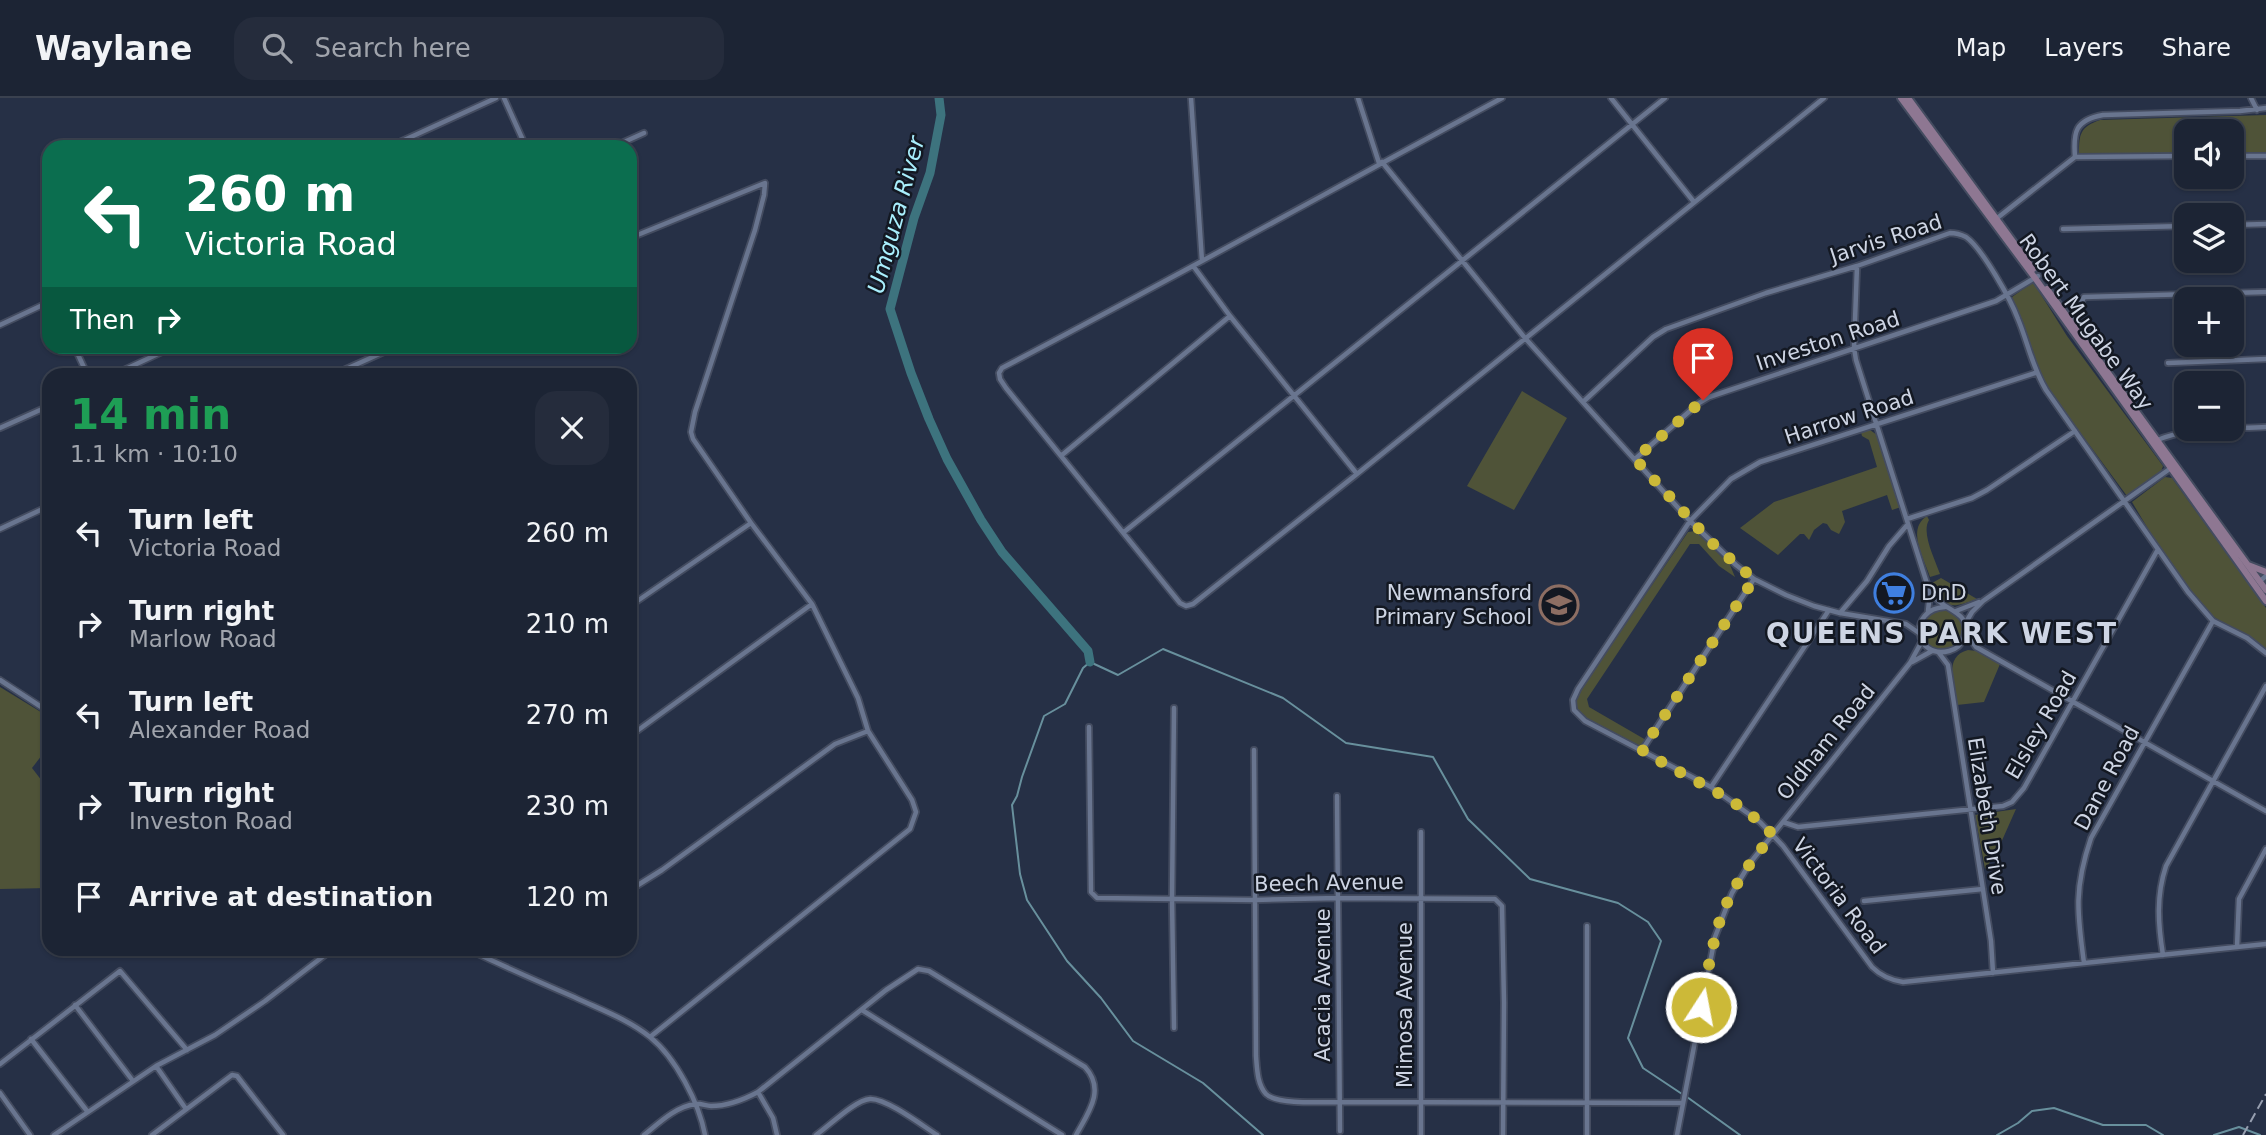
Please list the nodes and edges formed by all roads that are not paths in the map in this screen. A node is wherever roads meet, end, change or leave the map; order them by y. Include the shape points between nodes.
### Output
1 (496, 98) edge
2 (504, 98) edge
3 (1191, 98) edge
4 (1358, 98) edge
5 (1502, 98) edge
6 (1611, 98) edge
7 (1665, 98) edge
8 (1824, 98) edge
9 (1902, 98) edge
10 (1908, 98) edge
11 (2251, 98) edge
12 (2266, 108) edge
13 (2257, 110) junction
14 (1632, 125) junction
15 (644, 134) dead end
16 (404, 140) edge
17 (524, 140) edge
18 (630, 140) edge
19 (2174, 156) edge
20 (2244, 156) edge
21 (2266, 156) edge
22 (2075, 158) junction
23 (1381, 162) junction
24 (1694, 202) junction
25 (1994, 220) junction
26 (2266, 224) edge
27 (2244, 225) edge
28 (2174, 226) edge
29 (2063, 229) dead end
30 (637, 235) edge
31 (1202, 261) junction
32 (1462, 261) junction
33 (1857, 266) junction
34 (1194, 267) junction
35 (2036, 277) junction
36 (2266, 292) edge
37 (2008, 296) junction
38 (42, 305) edge
39 (1230, 316) junction
40 (2072, 323) junction
41 (0, 325) edge
42 (1525, 338) junction
43 (1854, 348) junction
44 (158, 354) edge
45 (379, 354) edge
46 (2266, 359) edge
47 (2168, 363) dead end
48 (128, 368) edge
49 (348, 368) edge
50 (2035, 373) junction
51 (1293, 395) junction
52 (1583, 402) junction
53 (42, 408) edge
54 (1876, 424) junction
55 (2266, 427) edge
56 (0, 428) edge
57 (2075, 431) junction
58 (2154, 441) junction
59 (1062, 455) junction
60 (1635, 459) junction
61 (2172, 467) junction
62 (1357, 474) junction
63 (2125, 500) junction
64 (42, 509) edge
65 (1690, 521) junction
66 (1908, 521) junction
67 (751, 523) junction
68 (0, 529) edge
69 (1124, 532) junction
70 (2157, 551) junction
71 (2244, 566) junction
72 (2266, 574) edge
73 (1754, 579) junction
74 (2260, 582) junction
75 (2266, 590) edge
76 (1930, 593) junction
77 (2265, 599) edge
78 (637, 601) edge
79 (1983, 601) junction
80 (812, 604) junction
81 (1945, 607) junction
82 (1829, 611) junction
83 (1928, 611) junction
84 (1956, 611) junction
85 (1840, 613) junction
86 (1923, 617) junction
87 (2213, 621) junction
88 (1906, 624) junction
89 (1965, 624) junction
90 (1965, 632) junction
91 (1919, 633) junction
92 (1922, 641) junction
93 (1958, 647) junction
94 (1976, 647) junction
95 (1933, 651) junction
96 (1953, 651) junction
97 (1939, 653) junction
98 (2266, 653) edge
99 (1910, 663) junction
100 (1948, 664) junction
101 (0, 680) edge
102 (2266, 686) edge
103 (2073, 702) junction
104 (42, 707) edge
105 (1174, 708) dead end
106 (1585, 721) joint
107 (1089, 727) dead end
108 (637, 731) edge
109 (868, 731) junction
110 (2144, 742) junction
111 (1254, 750) dead end
112 (1642, 750) junction
113 (2213, 782) junction
114 (1711, 788) junction
115 (1337, 796) dead end
116 (1969, 810) junction
117 (2266, 811) edge
118 (1783, 822) junction
119 (1421, 832) dead end
120 (1773, 835) junction
121 (2266, 849) edge
122 (637, 886) edge
123 (1983, 889) junction
124 (1338, 898) junction
125 (1420, 898) junction
126 (1172, 899) junction
127 (1254, 900) junction
128 (1864, 901) dead end
129 (1587, 926) dead end
130 (2266, 944) edge
131 (2237, 947) junction
132 (2163, 955) junction
133 (323, 956) edge
134 (483, 956) edge
135 (2084, 963) junction
136 (1993, 973) junction
137 (75, 1005) junction
138 (862, 1010) junction
139 (1174, 1028) dead end
140 (650, 1037) junction
141 (31, 1040) junction
142 (187, 1050) junction
143 (0, 1064) edge
144 (156, 1066) junction
145 (133, 1081) junction
146 (758, 1092) junction
147 (0, 1093) edge
148 (1683, 1101) junction
149 (1339, 1102) junction
150 (1420, 1102) junction
151 (1587, 1102) junction
152 (1503, 1103) junction
153 (696, 1104) junction
154 (186, 1109) junction
155 (87, 1111) junction
156 (1340, 1131) dead end
157 (30, 1135) edge
158 (54, 1135) edge
159 (152, 1135) edge
160 (283, 1135) edge
161 (644, 1135) edge
162 (705, 1135) edge
163 (777, 1135) edge
164 (816, 1135) edge
165 (937, 1135) edge
166 (1062, 1135) edge
167 (1076, 1135) edge
168 (1421, 1135) edge
169 (1503, 1135) edge
170 (1587, 1135) edge
171 (1678, 1135) edge

1 - 16 street
2 - 17 street
3 - 31 street
4 - 23 street
5 - 23 street
6 - 14 street
7 - 14 street
8 - 24 street
9 - 25 main road, Robert Mugabe Way
10 - 25 main road, Robert Mugabe Way
11 - 13 street
12 - 13 street
13 - 22 street via 2093,117 2077,129
14 - 24 street
14 - 32 street
15 - 18 street
19 - 22 street
20 - 21 street
22 - 25 street
23 - 31 street
23 - 32 street
24 - 42 street
25 - 35 main road, Robert Mugabe Way
26 - 27 street
28 - 29 street
30 - 67 street via 765,183 755,230 691,432
31 - 34 street
32 - 42 street
32 - 51 street
33 - 37 street, Jarvis Road via 1956,233 1970,241
33 - 43 street
33 - 52 street, Jarvis Road via 1666,329
34 - 39 street
34 - 59 street via 1000,370 1006,388
35 - 37 street, Investon Road
35 - 40 main road, Robert Mugabe Way
35 - 58 main road, Robert Mugabe Way
36 - 40 street via 2084,297
37 - 43 street, Investon Road
37 - 50 street, Jarvis Road
38 - 41 street
39 - 51 street
39 - 59 street
40 - 58 main road, Robert Mugabe Way
42 - 52 street
42 - 62 street
43 - 54 street
43 - 60 street, Investon Road via 1709,397
44 - 48 street
45 - 49 street
46 - 47 street
50 - 54 street, Harrow Road
50 - 57 street, Jarvis Road
51 - 62 street
51 - 69 street
52 - 60 street
53 - 56 street
54 - 65 street, Harrow Road via 1749,467
54 - 66 street
55 - 58 street via 2178,432
57 - 63 street, Jarvis Road
57 - 66 street via 1979,494
58 - 61 main road, Robert Mugabe Way
59 - 69 street
60 - 65 street
61 - 63 street
61 - 71 main road, Robert Mugabe Way
62 - 69 street via 1190,607 1180,603
63 - 70 street, Jarvis Road
63 - 79 street
64 - 68 street
65 - 73 street
65 - 106 street, Harrow Road via 1574,695 1574,710
66 - 76 street
66 - 85 street
67 - 78 street
67 - 80 street
70 - 87 street, Jarvis Road
70 - 103 street, Elsley Road
71 - 72 main road
71 - 74 main road, Robert Mugabe Way
71 - 77 main road, Robert Mugabe Way
72 - 74 street
73 - 82 street
73 - 112 street
74 - 75 main road, Robert Mugabe Way
74 - 77 street
76 - 81 street
76 - 83 street
79 - 84 street
79 - 89 street
80 - 108 street
80 - 109 street via 858,698
81 - 83 street
81 - 84 street
82 - 85 street
82 - 114 street
83 - 86 street
84 - 89 street
85 - 88 street
86 - 88 street
86 - 91 street
87 - 98 street
87 - 110 street, Dane Road
88 - 91 street
89 - 90 street
90 - 93 street
90 - 94 street
91 - 92 street
92 - 95 street
92 - 99 street, Oldham Road
93 - 94 street
93 - 96 street
94 - 103 street
95 - 97 street
95 - 99 street, Oldham Road
96 - 97 street
96 - 100 street, Elizabeth Drive
97 - 100 street
99 - 118 street, Oldham Road
100 - 116 street, Elizabeth Drive
101 - 104 street
102 - 113 street
103 - 110 street
103 - 116 street, Elsley Road via 2016,799 2003,806
105 - 126 street
106 - 112 street, Victoria Road
107 - 126 street, Beech Avenue via 1091,891 1097,898
109 - 122 street via 835,744
109 - 140 street via 912,800 916,812 910,829
110 - 113 street
110 - 135 street, Dane Road via 2091,838 2082,866 2077,897
111 - 127 street
112 - 114 street, Victoria Road
113 - 117 street
113 - 132 street via 2161,880 2158,912
114 - 120 street, Victoria Road via 1749,812
115 - 124 street, Acacia Avenue
116 - 118 street, Elsley Road via 1798,827
116 - 123 street, Elizabeth Drive
118 - 120 street, Oldham Road
119 - 125 street, Mimosa Avenue
120 - 136 street, Victoria Road via 1878,973 1903,982
120 - 148 street, Oldham Road via 1740,877 1722,915
121 - 131 street via 2239,899
123 - 128 street
123 - 136 street, Elizabeth Drive
124 - 125 street, Beech Avenue
124 - 127 street, Beech Avenue
124 - 149 street, Acacia Avenue
125 - 150 street, Mimosa Avenue
125 - 152 street, Beech Avenue via 1495,899 1502,906
126 - 127 street, Beech Avenue
126 - 139 street
127 - 149 street via 1257,1074 1274,1099
129 - 151 street
130 - 131 street, Victoria Road
131 - 132 street, Victoria Road
132 - 135 street, Victoria Road
133 - 142 street via 231,1025
134 - 140 street via 617,1017
135 - 136 street, Victoria Road
137 - 141 street
137 - 142 street via 120,971
137 - 145 street
138 - 146 street
138 - 166 street
138 - 167 street via 914,970 929,971 1085,1067 1096,1098
140 - 153 street via 675,1067
141 - 143 street
141 - 155 street
142 - 144 street
144 - 145 street
144 - 154 street
145 - 155 street
146 - 153 street via 713,1106
146 - 163 street
147 - 157 street
148 - 151 street
148 - 171 street, Oldham Road
149 - 150 street
149 - 156 street, Acacia Avenue
150 - 152 street
150 - 168 street, Mimosa Avenue
151 - 152 street
151 - 170 street
152 - 169 street, Beech Avenue
153 - 161 street via 670,1114
153 - 162 street
154 - 159 street
154 - 160 street via 235,1075
155 - 158 street
164 - 165 street via 859,1103 872,1099

